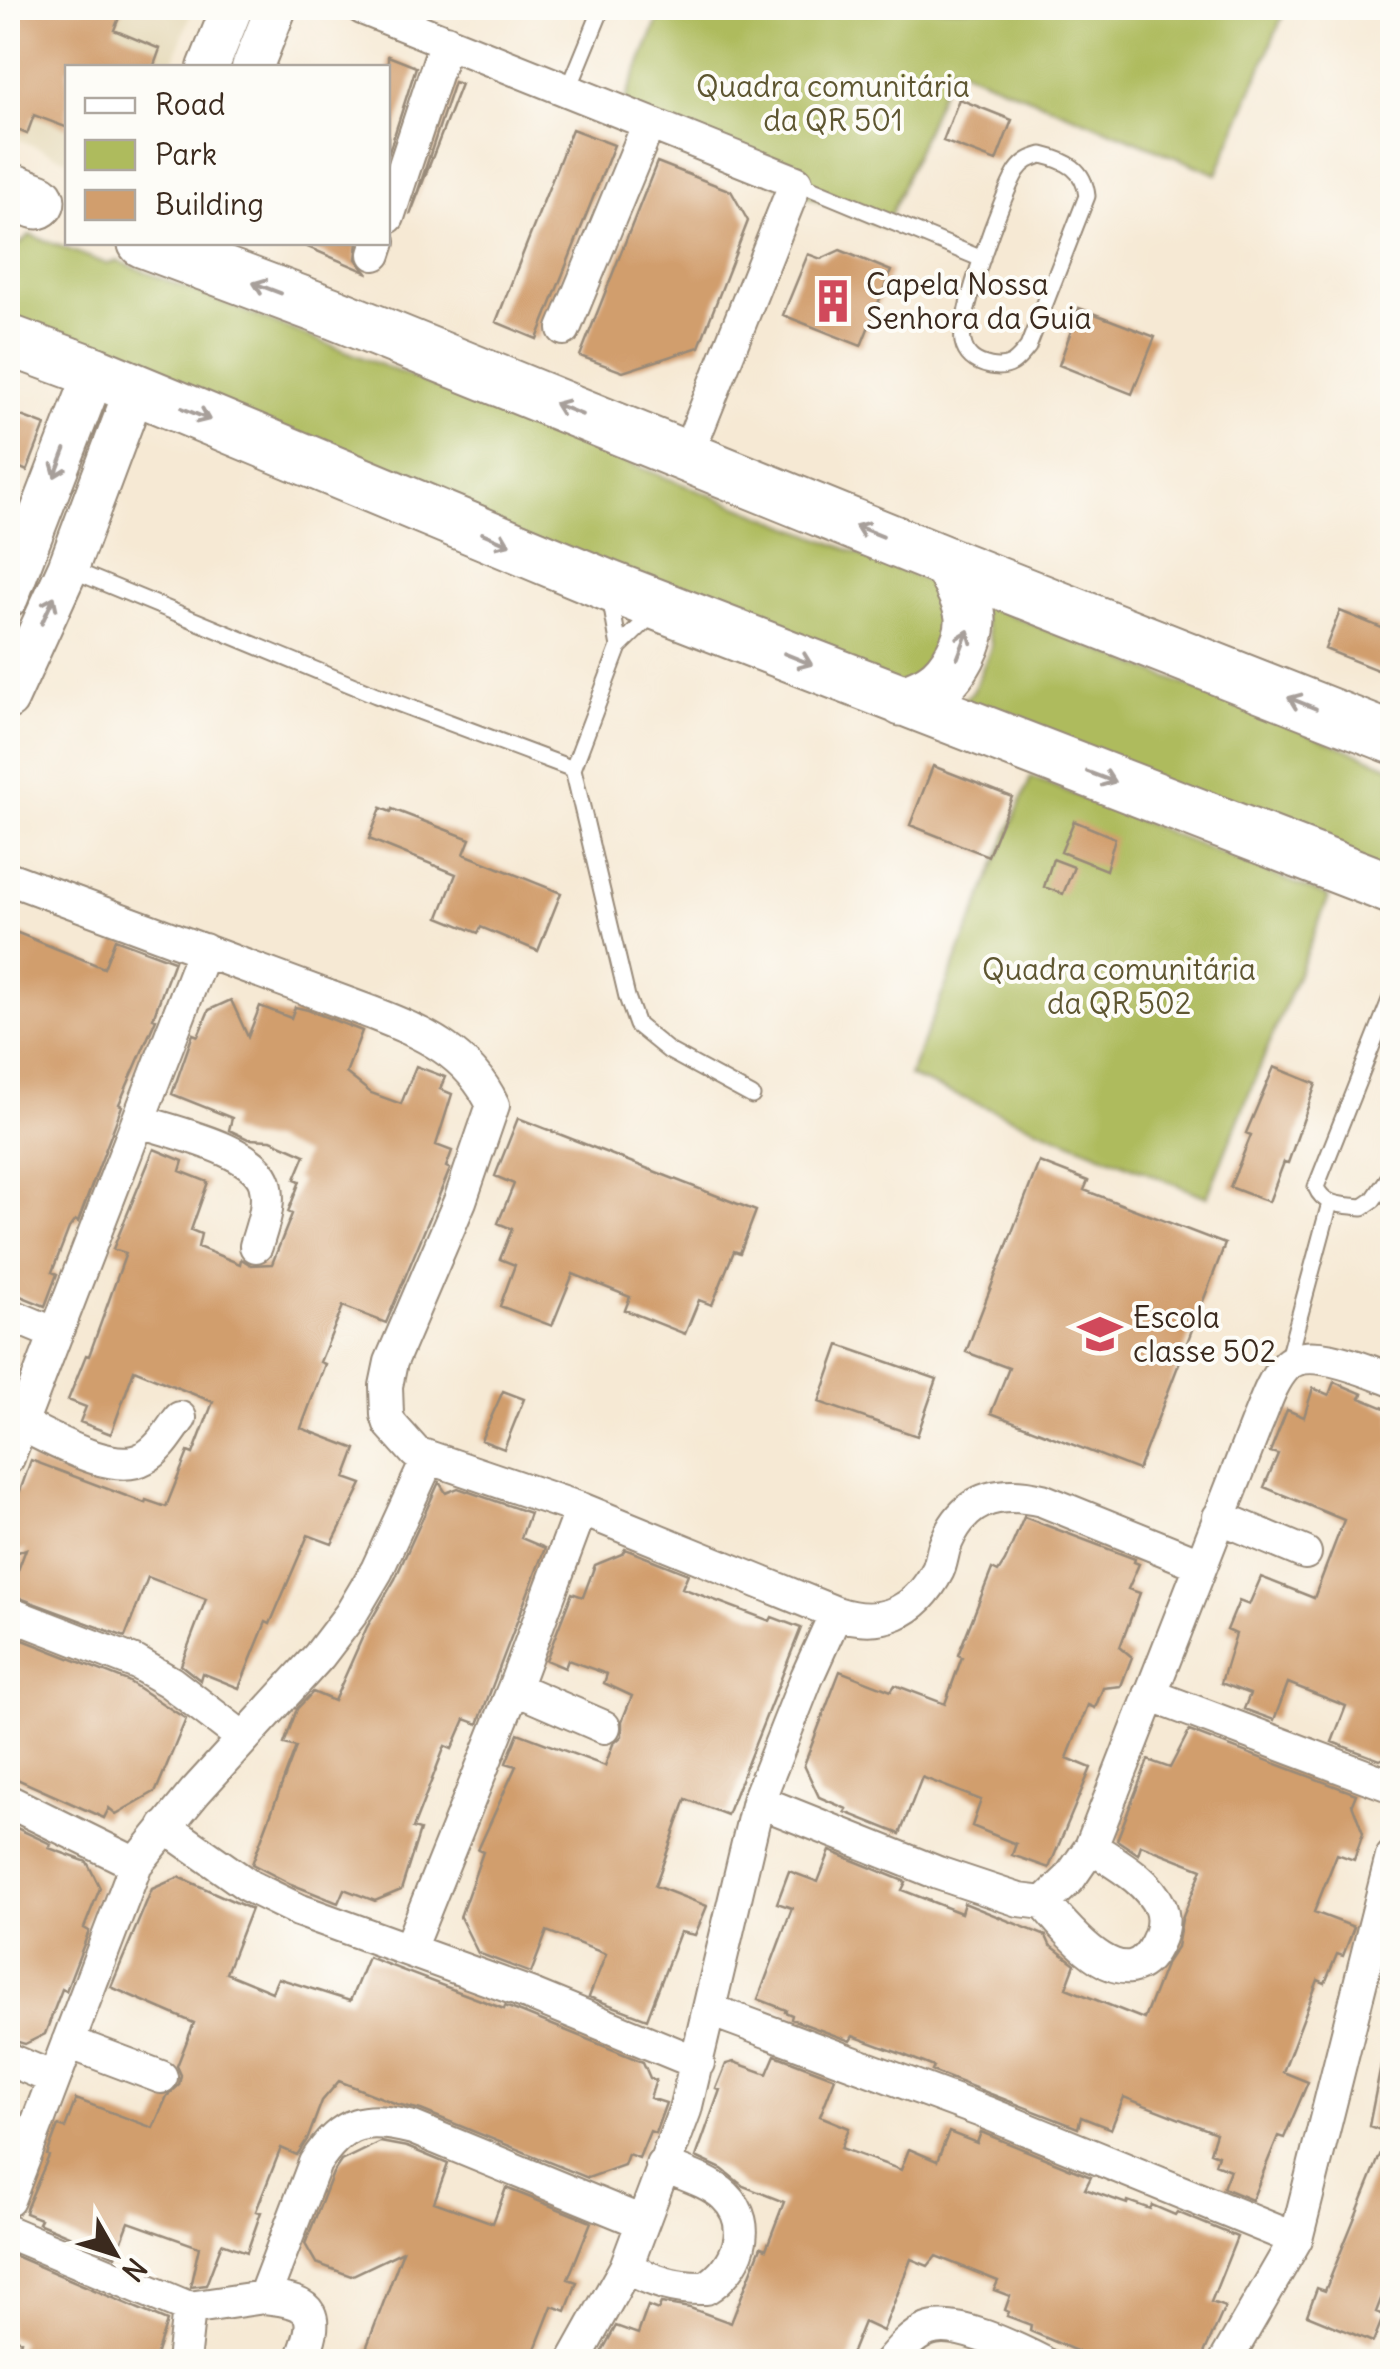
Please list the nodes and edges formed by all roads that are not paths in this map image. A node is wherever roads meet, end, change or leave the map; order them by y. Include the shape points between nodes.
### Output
1 (232, 8) edge
2 (276, 8) edge
3 (362, 8) edge
4 (602, 8) edge
5 (446, 42) junction
6 (209, 65) edge
7 (253, 65) edge
8 (568, 91) junction
9 (648, 123) junction
10 (796, 182) junction
11 (390, 211) edge
12 (168, 247) edge
13 (982, 259) junction
14 (564, 328) dead end
15 (8, 340) edge
16 (115, 380) junction
17 (686, 458) junction
18 (948, 563) junction
19 (68, 568) junction
20 (608, 586) junction
21 (8, 597) edge
22 (662, 606) junction
23 (619, 647) junction
24 (8, 699) edge
25 (904, 701) junction
26 (1392, 738) edge
27 (573, 768) junction
28 (8, 878) edge
29 (1392, 889) edge
30 (204, 950) junction
31 (1392, 995) edge
32 (752, 1096) dead end
33 (140, 1121) junction
34 (1392, 1173) edge
35 (1330, 1203) junction
36 (256, 1246) dead end
37 (8, 1314) edge
38 (56, 1334) junction
39 (1286, 1366) junction
40 (1392, 1380) edge
41 (180, 1418) dead end
42 (20, 1424) junction
43 (8, 1458) edge
44 (428, 1459) junction
45 (581, 1508) junction
46 (1220, 1517) junction
47 (1305, 1553) dead end
48 (1200, 1564) junction
49 (8, 1613) edge
50 (836, 1613) junction
51 (514, 1688) junction
52 (1150, 1695) junction
53 (604, 1726) dead end
54 (243, 1738) junction
55 (1392, 1786) edge
56 (8, 1801) edge
57 (758, 1801) junction
58 (165, 1828) junction
59 (1091, 1847) junction
60 (1392, 1857) edge
61 (136, 1864) junction
62 (1044, 1904) junction
63 (409, 1949) junction
64 (710, 2010) junction
65 (68, 2042) junction
66 (8, 2060) edge
67 (698, 2063) junction
68 (161, 2077) dead end
69 (54, 2078) junction
70 (662, 2166) junction
71 (8, 2200) edge
72 (642, 2222) junction
73 (8, 2232) edge
74 (1296, 2240) junction
75 (626, 2266) junction
76 (264, 2297) junction
77 (189, 2308) junction
78 (183, 2362) edge
79 (301, 2362) edge
80 (574, 2362) edge
81 (890, 2362) edge
82 (1042, 2362) edge
83 (1225, 2362) edge

1 - 6 street
2 - 7 street
3 - 5 street
4 - 8 lane
5 - 8 street
5 - 11 street
8 - 9 street
9 - 10 street
9 - 14 street
10 - 13 lane
10 - 17 street
17 -> 12 main road
13 - 13 lane via 1016,172 1028,159 1052,157 1078,170 1086,196 1067,246 1028,347 1015,364 1002,368 968,356 963,344
15 - 16 main road
16 - 19 street
16 -> 20 main road
16 -> 21 street
18 -> 17 main road
25 -> 18 main road via 949,674 965,644 971,617
26 -> 18 main road
24 -> 19 street
19 - 27 lane
20 - 22 main road
20 - 23 lane
22 - 23 lane
22 -> 25 main road
23 - 27 lane
25 -> 29 main road
27 - 32 lane via 637,1025 669,1051
28 - 30 street
30 - 33 street
30 - 44 street via 425,1034 458,1056 494,1104 386,1386 390,1424
31 - 35 lane via 1316,1187
33 - 36 street via 255,1167 266,1199
33 - 38 street
34 - 35 lane via 1363,1206
35 - 39 lane
37 - 38 street
38 - 42 street
39 - 40 street via 1317,1358
39 - 46 street
41 - 42 street via 154,1452 125,1464
42 - 43 street
44 - 45 street
44 - 54 street via 351,1614
45 - 50 street
45 - 51 street
46 - 47 street
46 - 48 street
48 - 50 street via 1042,1500 994,1495 962,1518 940,1567 915,1601 885,1618
48 - 52 street
49 - 54 street via 137,1663
50 - 57 street
51 - 53 street
51 - 63 street
52 - 55 street
52 - 59 street
54 - 58 street
56 - 61 street
57 - 62 street via 938,1873
57 - 64 street
58 - 61 street
58 - 63 street via 248,1886
59 - 62 street
59 - 62 street via 1146,1886 1159,1905 1162,1929 1148,1956 1114,1966 1076,1941
60 - 74 street
61 - 65 street
63 - 67 street
64 - 67 street
64 - 74 street
65 - 68 street
65 - 69 street
66 - 69 street
67 - 70 street
69 - 71 street
70 - 72 street
70 - 75 street via 727,2198 741,2228 739,2250 730,2268 706,2288 663,2284
72 - 75 street
72 - 76 street via 413,2128 386,2121 355,2124 315,2162
73 - 77 street
74 - 83 street
75 - 80 street
76 - 77 street
76 - 79 street via 299,2302 310,2313 314,2327
77 - 78 street
81 - 82 street via 928,2329 943,2327

